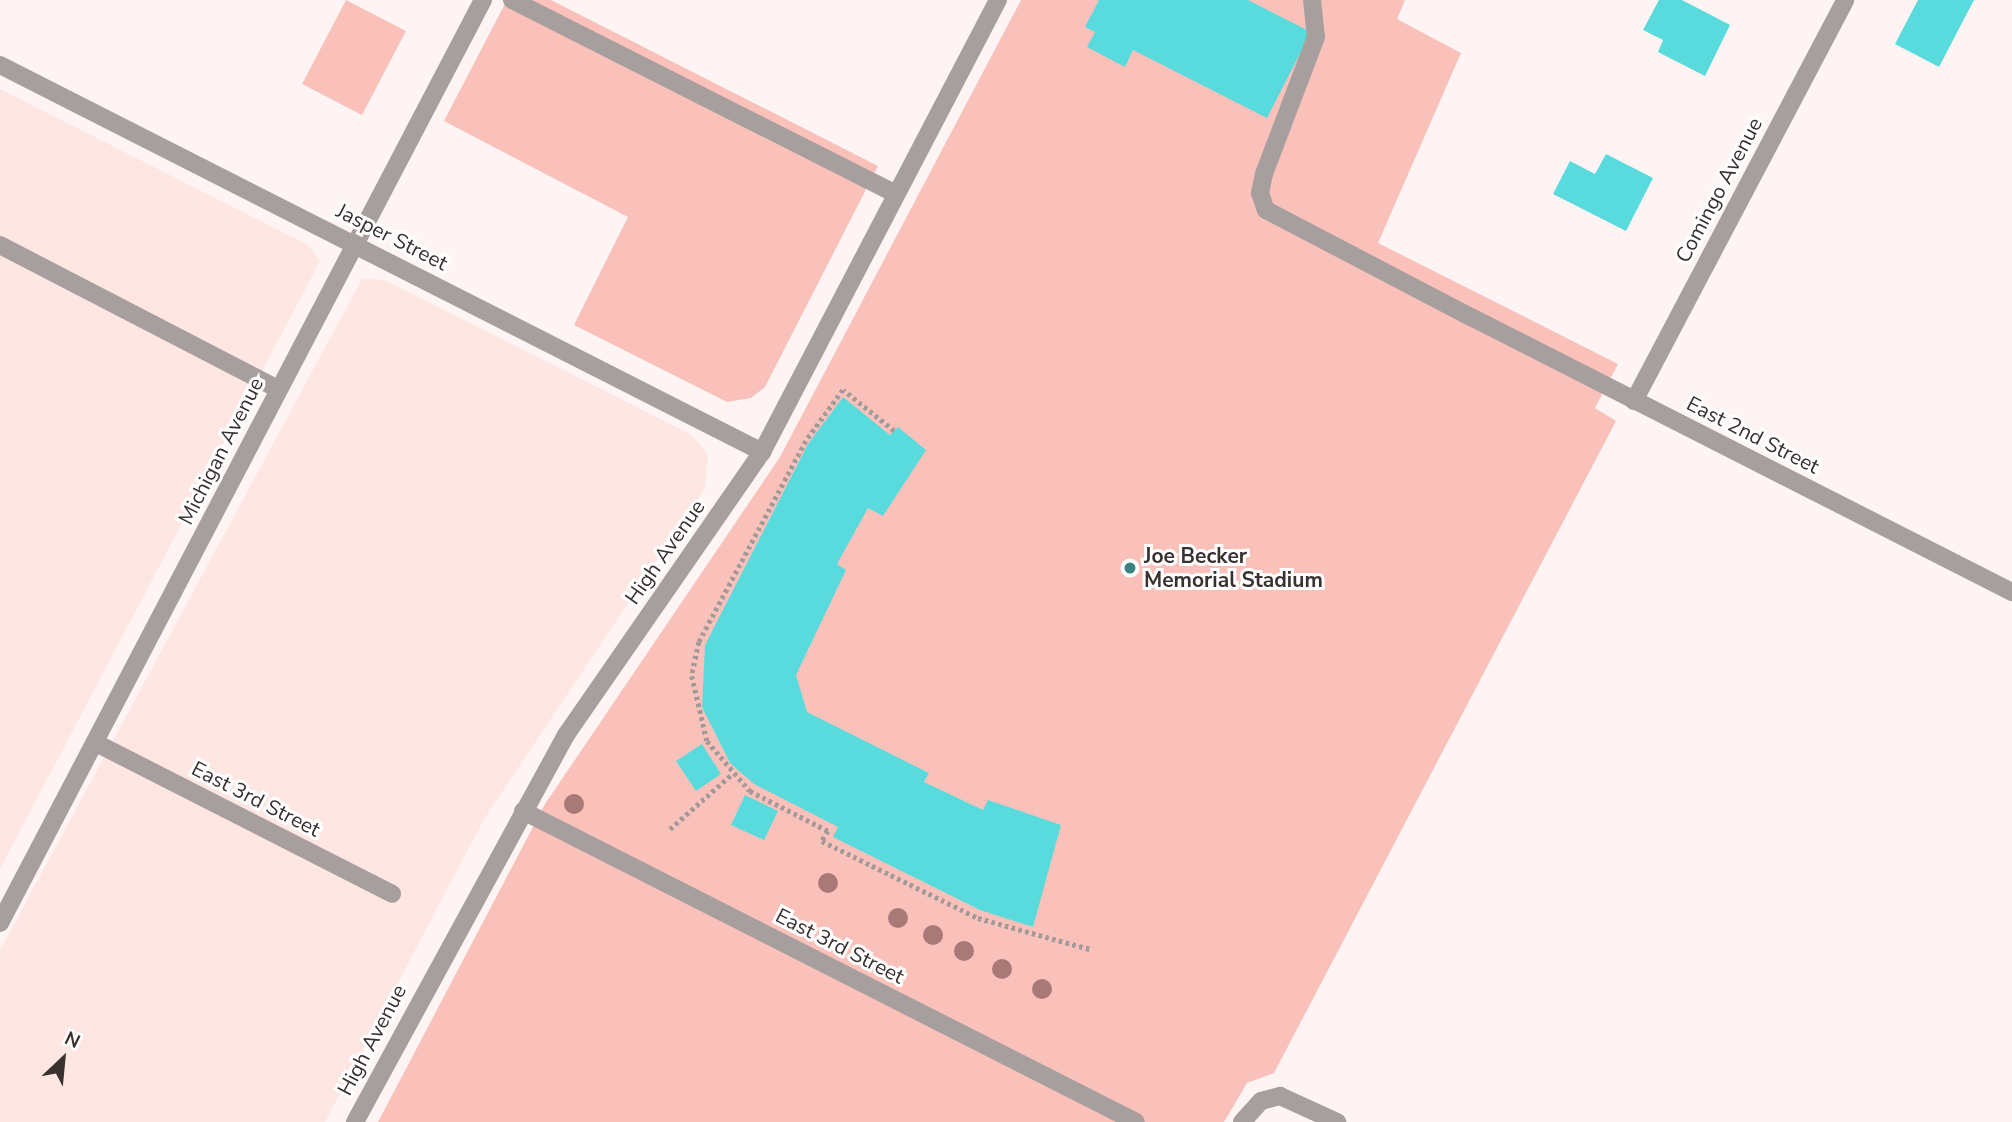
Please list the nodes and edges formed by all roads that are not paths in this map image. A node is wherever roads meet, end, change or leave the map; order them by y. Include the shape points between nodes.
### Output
1 (483, 0) edge
2 (512, 0) edge
3 (998, 0) edge
4 (1312, 0) edge
5 (1844, 0) edge
6 (0, 65) edge
7 (896, 194) junction
8 (352, 242) junction
9 (0, 245) edge
10 (278, 389) junction
11 (1634, 401) junction
12 (762, 452) junction
13 (2012, 592) edge
14 (98, 744) junction
15 (523, 811) junction
16 (392, 894) dead end
17 (0, 923) edge
18 (355, 1122) edge
19 (1136, 1122) edge
20 (1242, 1122) edge
21 (1338, 1122) edge

1 - 8 street, Michigan Avenue
2 - 7 street
3 - 7 street, High Avenue
4 - 11 street, East 2nd Street via 1316,37 1264,174 1260,193 1266,210
5 - 11 street, Comingo Avenue
6 - 8 street, Jasper Street
7 - 12 street, High Avenue
8 - 10 street, Michigan Avenue
8 - 12 street, Jasper Street
9 - 10 street
10 - 14 street, Michigan Avenue
11 - 13 street, East 2nd Street
12 - 15 street, High Avenue via 566,735
14 - 16 street, East 3rd Street
14 - 17 street, Michigan Avenue
15 - 18 street, High Avenue
15 - 19 street, East 3rd Street
20 - 21 street via 1261,1101 1280,1096

